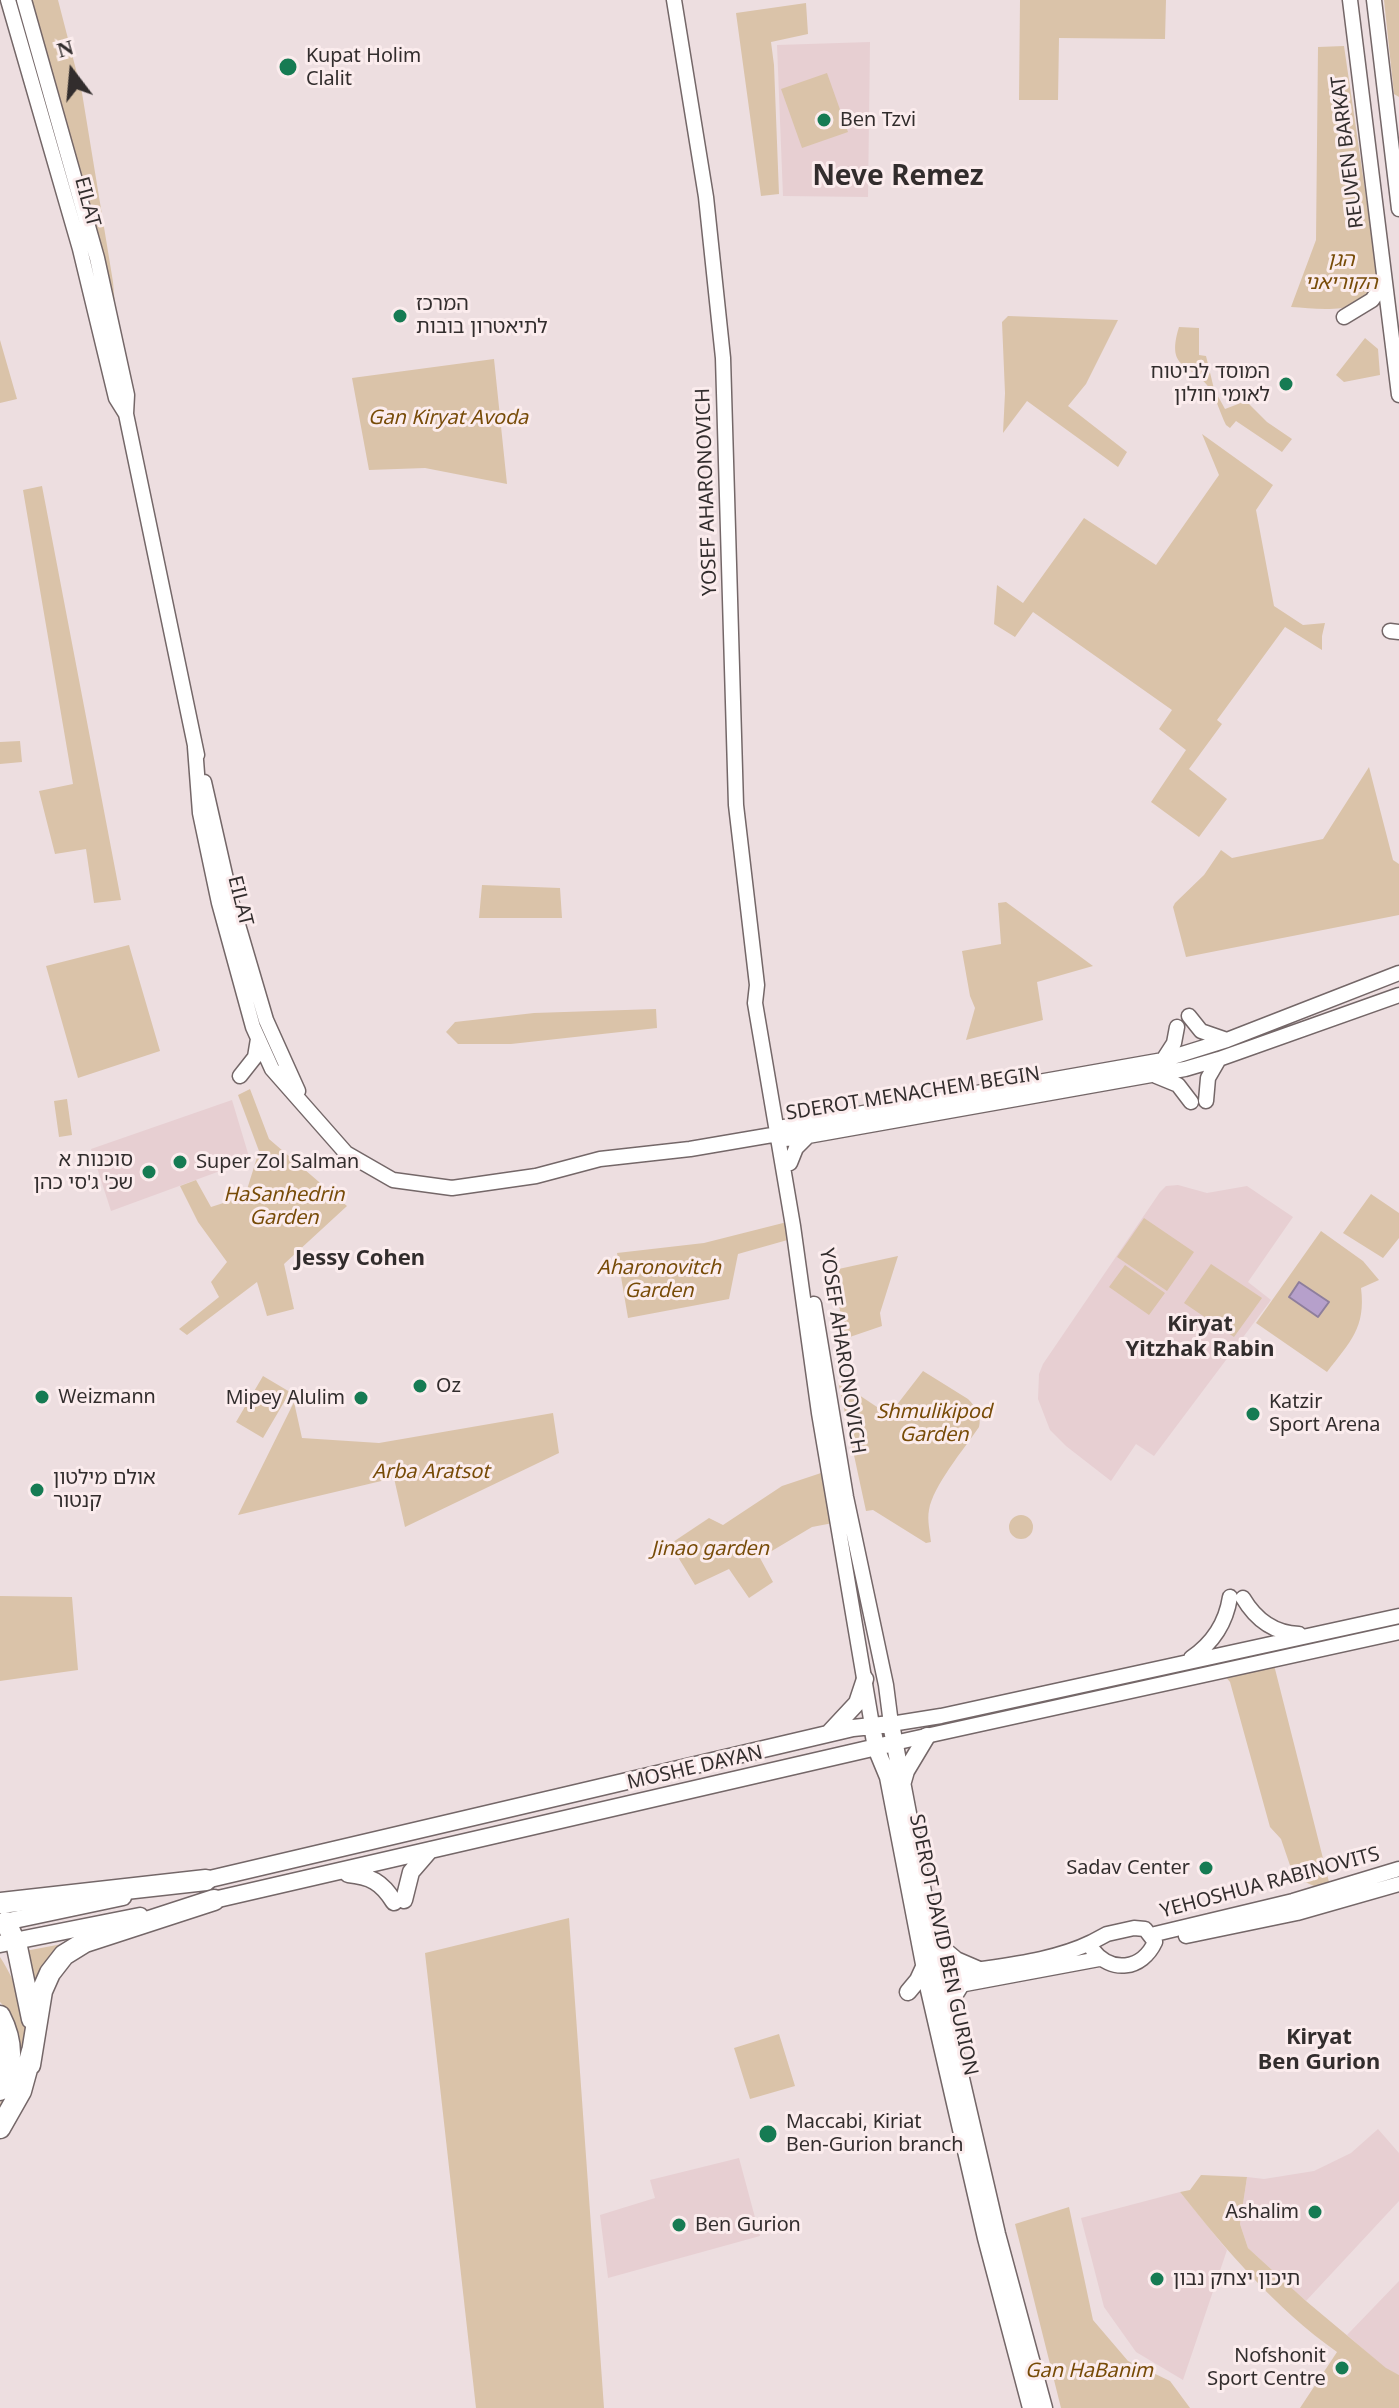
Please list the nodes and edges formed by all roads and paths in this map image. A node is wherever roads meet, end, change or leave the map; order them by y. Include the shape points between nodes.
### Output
1 (8, 0) edge
2 (24, 0) edge
3 (674, 0) edge
4 (1350, 0) edge
5 (1374, 0) edge
6 (1399, 209) edge
7 (1384, 283) junction
8 (1344, 317) dead end
9 (1399, 395) edge
10 (126, 414) junction
11 (195, 747) junction
12 (1399, 973) edge
13 (1399, 995) edge
14 (1189, 1016) dead end
15 (1177, 1027) dead end
16 (258, 1038) junction
17 (1227, 1040) junction
18 (274, 1057) junction
19 (1219, 1059) junction
20 (1163, 1060) junction
21 (240, 1076) dead end
22 (1143, 1076) junction
23 (782, 1133) junction
24 (808, 1136) junction
25 (790, 1163) junction
26 (1399, 1616) edge
27 (1399, 1632) edge
28 (1316, 1634) junction
29 (1184, 1663) junction
30 (865, 1679) junction
31 (891, 1724) junction
32 (872, 1725) junction
33 (829, 1733) junction
34 (927, 1736) junction
35 (894, 1743) junction
36 (876, 1748) junction
37 (835, 1756) junction
38 (895, 1782) junction
39 (430, 1850) junction
40 (1399, 1869) edge
41 (338, 1873) junction
42 (206, 1880) joint
43 (1399, 1884) edge
44 (214, 1900) junction
45 (2, 1916) edge
46 (1153, 1939) junction
47 (932, 1940) junction
48 (1092, 1942) junction
49 (8, 1943) edge
50 (1099, 1959) junction
51 (924, 1967) junction
52 (977, 1969) junction
53 (937, 1985) junction
54 (960, 1986) junction
55 (908, 1992) dead end
56 (0, 2016) edge
57 (947, 2018) junction
58 (30, 2065) junction
59 (0, 2090) edge
60 (0, 2128) edge
61 (1031, 2408) edge
62 (1044, 2408) edge

1 - 10 street, EILAT via 80,249 116,398
2 - 10 street, EILAT via 97,258 127,395
3 - 23 street, YOSEF AHARONOVICH via 706,197 723,358 736,805 757,985
4 - 7 street, REUVEN BARKAT
5 - 6 street
7 - 8 street via 1372,300
7 - 9 street, REUVEN BARKAT
10 - 11 street, EILAT
11 - 16 street, EILAT via 200,813 219,903
11 - 18 street, EILAT
12 - 17 street, SDEROT MENACHEM BEGIN
13 - 19 street, SDEROT MENACHEM BEGIN
14 - 17 street via 1201,1031
15 - 20 street
16 - 18 street, EILAT
16 - 21 street via 255,1057
17 - 20 street, SDEROT MENACHEM BEGIN
18 - 23 street via 346,1153 393,1180 452,1188
19 - 22 street, SDEROT MENACHEM BEGIN
19 - 22 street via 1198,1102 1174,1081
20 - 23 street, SDEROT MENACHEM BEGIN
22 - 24 street, SDEROT MENACHEM BEGIN
23 - 24 street, SDEROT MENACHEM BEGIN
23 - 25 street, YOSEF AHARONOVICH
23 - 30 street, YOSEF AHARONOVICH via 819,1413
24 - 25 street
25 - 31 street, YOSEF AHARONOVICH via 836,1443
26 - 28 street, MOSHE DAYAN
27 - 34 street, MOSHE DAYAN
28 - 29 street, MOSHE DAYAN
28 - 29 street via 1274,1629 1237,1598 1215,1636
29 - 31 street, MOSHE DAYAN
30 - 32 street, YOSEF AHARONOVICH
30 - 33 main road via 857,1703
31 - 32 main road, MOSHE DAYAN
31 - 35 main road, SDEROT DAVID BEN GURION
32 - 33 main road, MOSHE DAYAN
32 - 36 main road, SDEROT DAVID BEN GURION
33 - 42 main road, MOSHE DAYAN
34 - 35 street, MOSHE DAYAN
34 - 38 main road
35 - 36 main road, MOSHE DAYAN
35 - 38 main road, SDEROT DAVID BEN GURION
36 - 37 main road, MOSHE DAYAN
36 - 38 main road, SDEROT DAVID BEN GURION
37 - 38 main road via 871,1761
37 - 39 main road, MOSHE DAYAN
38 - 47 main road, SDEROT DAVID BEN GURION
38 - 51 main road, SDEROT DAVID BEN GURION
39 - 41 main road, MOSHE DAYAN
39 - 41 main road via 411,1872 399,1901 373,1879
40 - 46 street, YEHOSHUA RABINOVITS
41 - 44 main road, MOSHE DAYAN
42 - 45 highway
43 - 46 street, YEHOSHUA RABINOVITS via 1297,1913
44 - 49 main road, MOSHE DAYAN
44 - 58 highway via 85,1942 64,1955 42,1991
45 - 49 highway
46 - 48 street via 1145,1929 1134,1928
46 - 50 street via 1148,1956 1134,1965
47 - 52 main road
47 - 53 main road, SDEROT DAVID BEN GURION
48 - 50 street
48 - 52 street
49 - 58 highway via 31,2009
50 - 54 street
51 - 53 main road, SDEROT DAVID BEN GURION
51 - 55 main road
52 - 53 street
53 - 54 street
53 - 57 main road, SDEROT DAVID BEN GURION
53 - 61 main road, SDEROT DAVID BEN GURION via 986,2238
54 - 57 main road
56 - 59 highway via 11,2060
57 - 62 main road, SDEROT DAVID BEN GURION
58 - 60 highway

